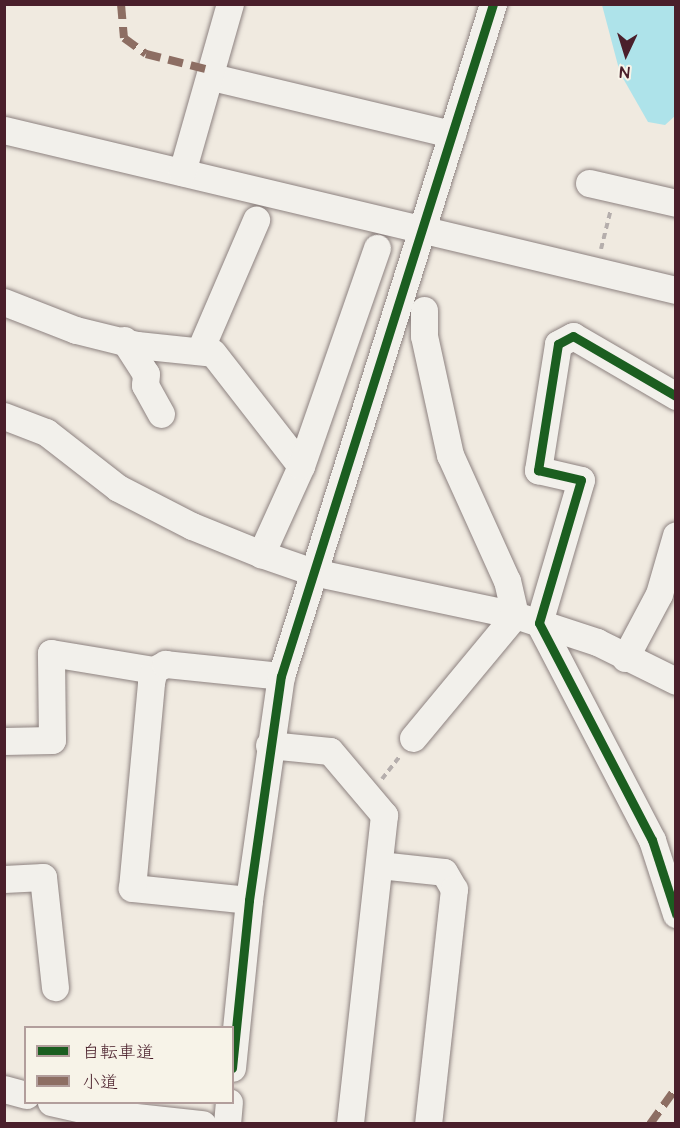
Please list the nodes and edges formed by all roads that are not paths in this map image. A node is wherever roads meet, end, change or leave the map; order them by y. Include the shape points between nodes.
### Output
1 (230, 4) edge
2 (493, 4) edge
3 (212, 77) junction
4 (4, 130) edge
5 (452, 134) junction
6 (182, 172) junction
7 (589, 183) dead end
8 (675, 203) edge
9 (256, 220) dead end
10 (422, 230) junction
11 (377, 248) dead end
12 (675, 290) edge
13 (4, 302) edge
14 (424, 310) dead end
15 (124, 340) junction
16 (200, 350) junction
17 (675, 396) edge
18 (161, 414) dead end
19 (4, 416) edge
20 (302, 466) junction
21 (675, 535) edge
22 (261, 554) junction
23 (313, 572) junction
24 (527, 619) junction
25 (625, 658) junction
26 (154, 670) junction
27 (281, 676) junction
28 (675, 681) edge
29 (413, 738) road end
30 (4, 741) edge
31 (269, 744) junction
32 (379, 865) junction
33 (4, 879) edge
34 (249, 900) junction
35 (675, 914) edge
36 (55, 987) dead end
37 (234, 1048) edge
38 (4, 1089) edge
39 (24, 1094) edge
40 (60, 1104) edge
41 (229, 1104) edge
42 (202, 1124) edge
43 (227, 1124) edge
44 (350, 1124) edge
45 (428, 1124) edge

1 - 3 street
2 - 5 street
3 - 5 street
3 - 6 street
4 - 6 street
5 - 10 street
6 - 10 street
7 - 8 street
9 - 16 street
10 - 12 street
10 - 23 street
11 - 20 street
13 - 15 street via 76,330
14 - 24 street via 424,336 450,455
15 - 16 street
15 - 18 street via 146,374 145,385
16 - 20 street via 213,353
17 - 24 street via 573,336 558,344 538,470 581,480
19 - 22 street via 46,432 118,488 192,526
20 - 22 street
21 - 25 street via 659,594
22 - 23 street
23 - 24 street
23 - 27 street
24 - 25 street via 597,642
24 - 29 street
24 - 35 street via 652,840
25 - 28 street
26 - 27 street via 165,664
26 - 30 street via 51,652 52,740
26 - 34 street via 132,888
27 - 31 street
31 - 32 street via 330,751 384,815
31 - 34 street
32 - 44 street
32 - 45 street via 444,872 454,889
33 - 36 street via 43,877
34 - 37 street
38 - 39 street
40 - 42 street via 99,1113
41 - 43 street

